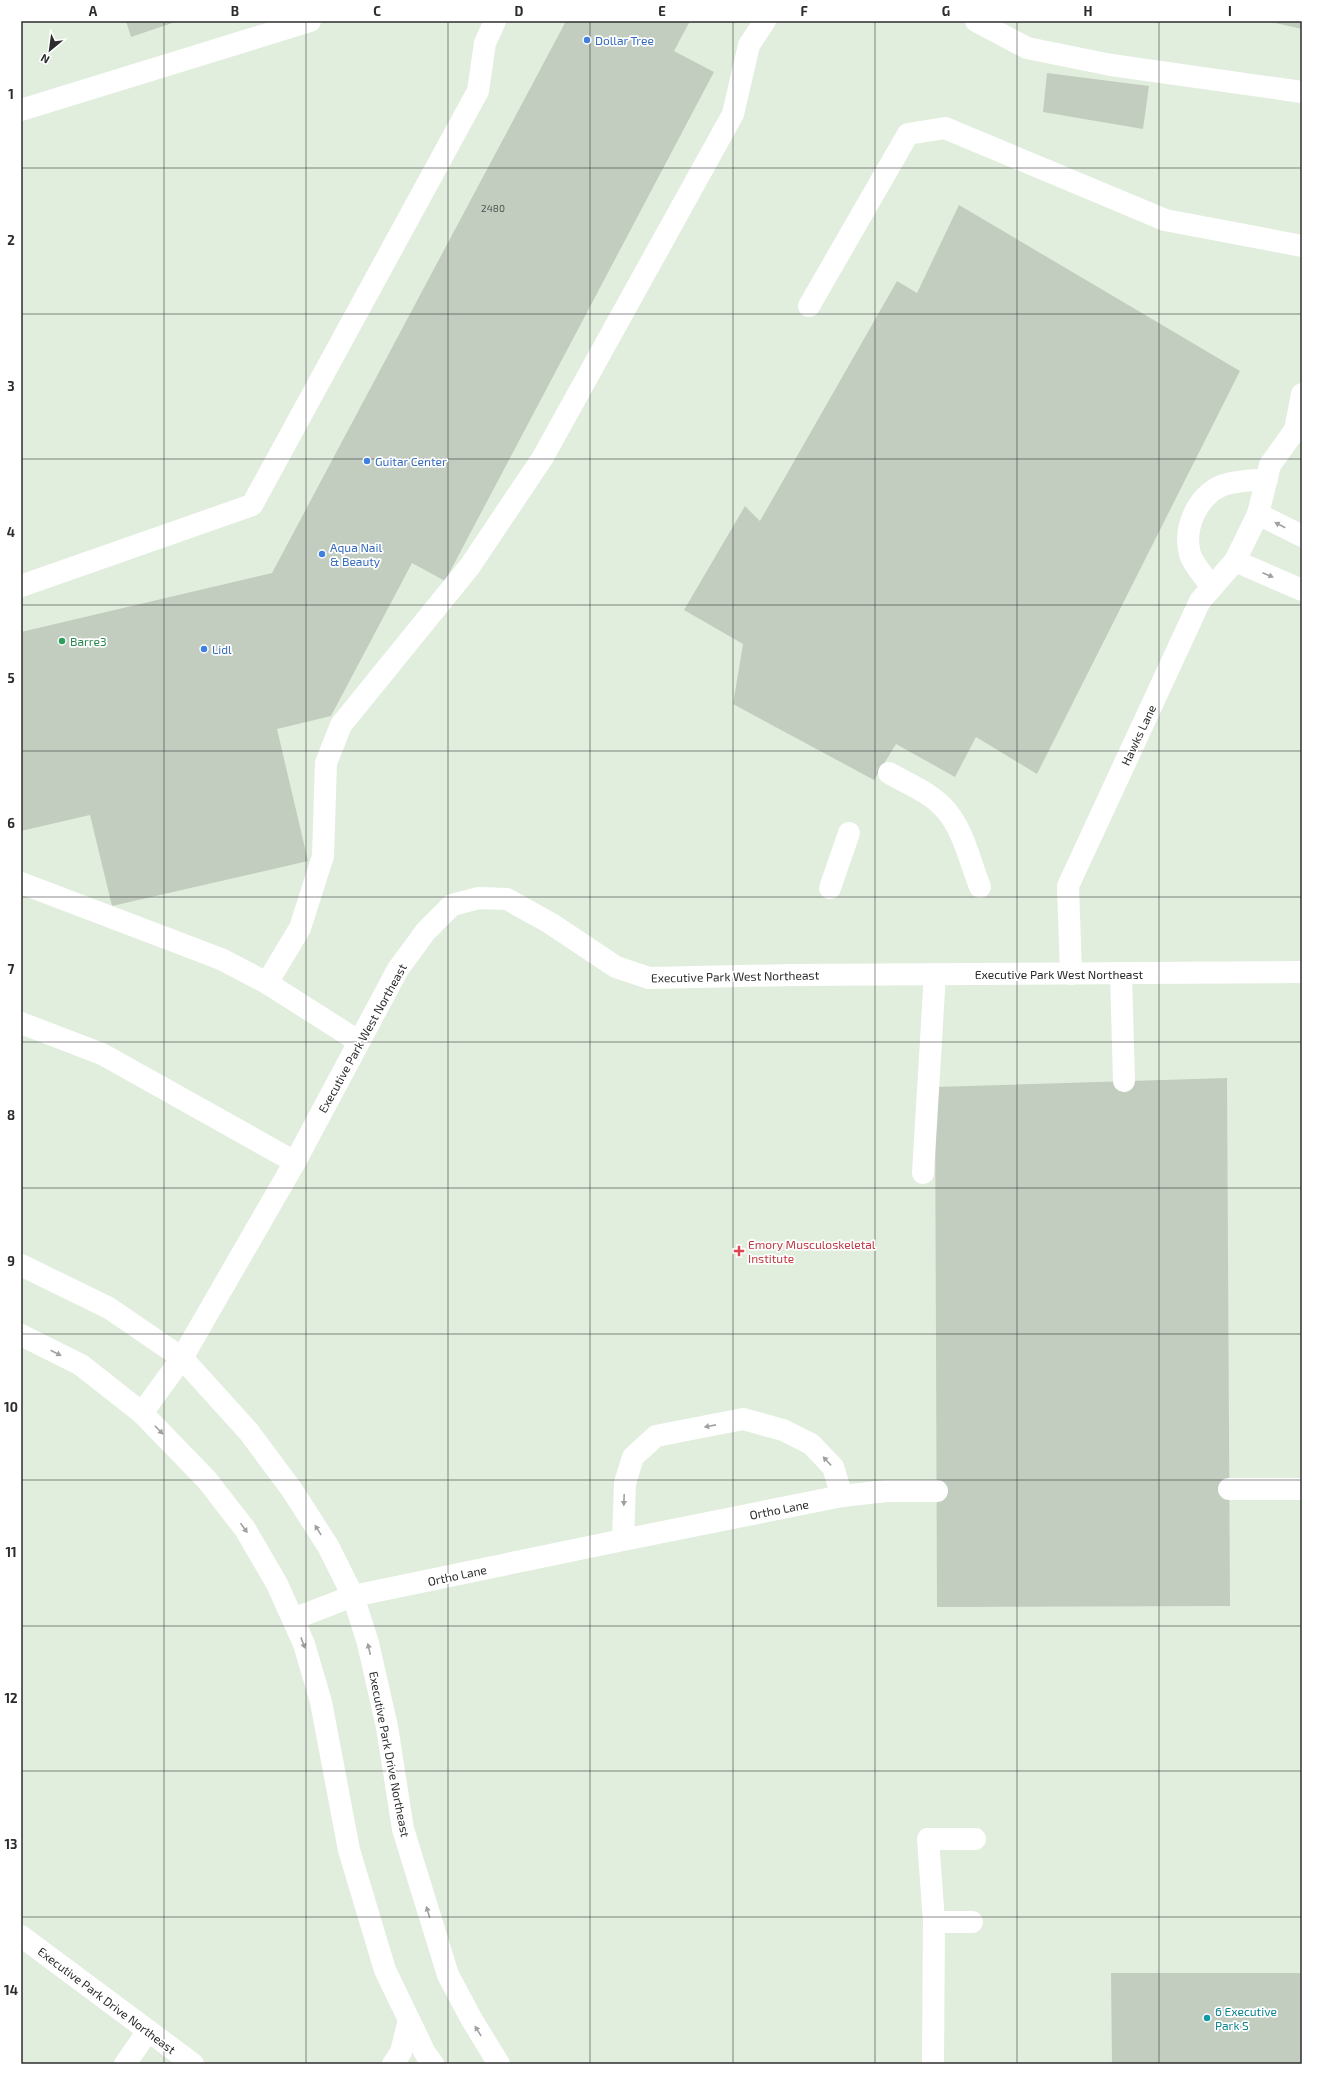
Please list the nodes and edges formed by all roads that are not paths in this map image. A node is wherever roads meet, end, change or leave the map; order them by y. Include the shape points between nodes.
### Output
1 (310, 21) edge
2 (765, 21) edge
3 (976, 21) edge
4 (488, 27) edge
5 (1302, 92) edge
6 (21, 110) edge
7 (1302, 246) edge
8 (810, 306) dead end
9 (1302, 394) edge
10 (1299, 430) edge
11 (1267, 479) junction
12 (1258, 514) junction
13 (1302, 536) edge
14 (1235, 561) junction
15 (21, 586) edge
16 (1212, 587) junction
17 (1302, 590) edge
18 (889, 772) dead end
19 (849, 833) dead end
20 (21, 883) edge
21 (980, 887) dead end
22 (830, 888) dead end
23 (1302, 972) edge
24 (935, 974) junction
25 (1071, 974) junction
26 (1121, 974) junction
27 (267, 983) junction
28 (21, 1023) edge
29 (358, 1041) junction
30 (1124, 1081) dead end
31 (295, 1162) junction
32 (923, 1173) dead end
33 (21, 1265) edge
34 (21, 1335) edge
35 (182, 1358) junction
36 (142, 1413) junction
37 (1229, 1489) dead end
38 (1302, 1489) edge
39 (937, 1491) dead end
40 (842, 1496) junction
41 (623, 1540) junction
42 (353, 1596) junction
43 (293, 1619) junction
44 (975, 1839) dead end
45 (934, 1922) junction
46 (972, 1922) dead end
47 (21, 1936) edge
48 (409, 2020) junction
49 (148, 2031) junction
50 (125, 2064) edge
51 (193, 2064) edge
52 (393, 2064) edge
53 (433, 2064) edge
54 (499, 2064) edge
55 (933, 2064) edge

1 - 6 street
2 - 27 street via 749,45 733,114 543,457 470,566 341,725 326,763 323,856 300,928
3 - 5 street via 1027,48 1111,65
4 - 15 street via 478,91 252,505
7 - 8 street via 1165,220 945,128 908,134
9 - 10 street
10 - 11 street, Hawks Lane via 1270,466
11 - 12 street, Hawks Lane
11 - 16 street via 1222,485 1207,495 1189,526 1187,539 1190,555
13 -> 12 street
12 - 14 street, Hawks Lane
14 - 16 street, Hawks Lane
14 -> 17 street
16 - 25 street, Hawks Lane via 1200,601 1068,886
18 - 21 street via 944,807 958,829
19 - 22 street
20 - 27 street via 221,959
23 - 26 street, Executive Park West Northeast
24 - 25 street, Executive Park West Northeast
24 - 29 street, Executive Park West Northeast via 649,978 616,967 550,923 507,899 479,898 452,905 426,931 398,969
24 - 32 street
25 - 26 street, Executive Park West Northeast
26 - 30 street
27 - 29 street
28 - 31 street via 102,1054
29 - 31 street, Executive Park West Northeast
31 - 35 street, Executive Park West Northeast
33 - 35 street, Executive Park Drive Northeast via 109,1308
34 -> 36 street via 81,1365
35 - 36 street, Executive Park West Northeast
42 -> 35 street, Executive Park Drive Northeast via 328,1546 292,1490 249,1432
36 -> 43 street via 207,1480 246,1529 277,1584
37 - 38 street
39 - 40 street, Ortho Lane via 886,1491
40 - 41 street, Ortho Lane
40 -> 41 street via 833,1467 811,1444 783,1430 743,1419 656,1436 633,1457 625,1482
41 - 42 street, Ortho Lane
42 - 43 street, Ortho Lane
54 -> 42 street, Executive Park Drive Northeast via 452,1982 441,1953 403,1829 387,1727 368,1643
43 -> 48 street via 304,1644 321,1702 349,1850 385,1970
44 - 45 street via 928,1839
45 - 46 street
45 - 55 street
47 - 49 street, Executive Park Drive Northeast
48 - 52 street via 401,2052
48 - 53 street
49 - 50 street
49 - 51 street, Executive Park Drive Northeast

